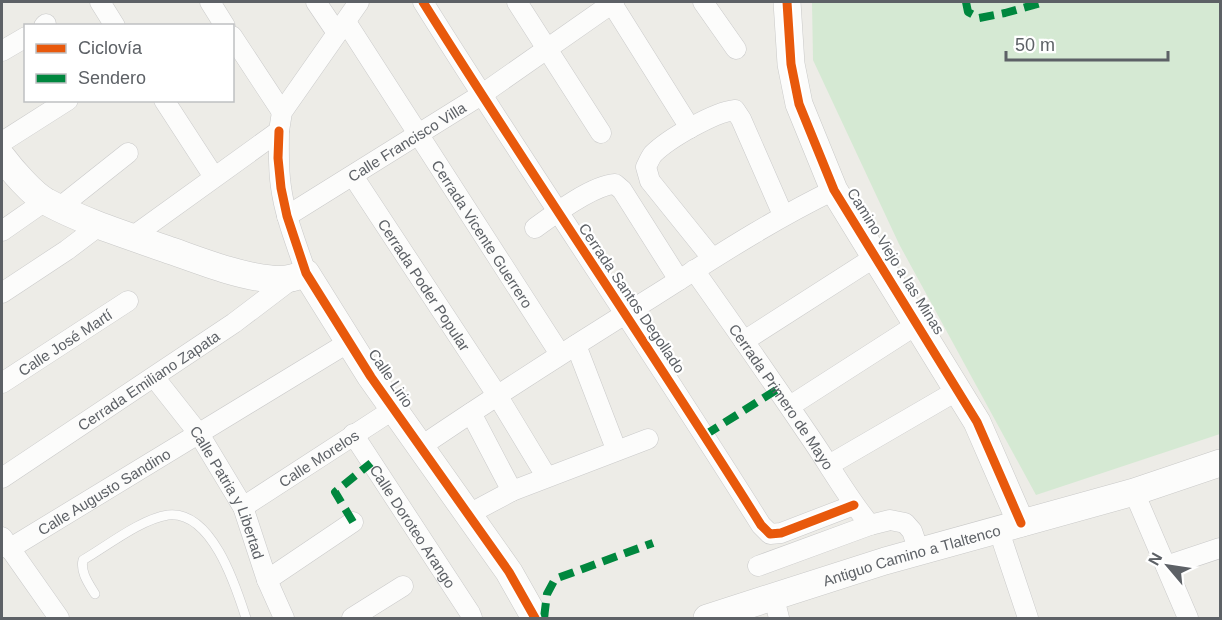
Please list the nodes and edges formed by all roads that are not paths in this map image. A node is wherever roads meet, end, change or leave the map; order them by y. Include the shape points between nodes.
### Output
1 (100, 2) edge
2 (210, 2) edge
3 (316, 2) edge
4 (359, 2) edge
5 (423, 2) edge
6 (516, 2) edge
7 (612, 2) edge
8 (704, 2) edge
9 (787, 2) edge
10 (114, 24) edge
11 (224, 24) edge
12 (341, 28) junction
13 (24, 38) edge
14 (234, 39) edge
15 (546, 48) junction
16 (736, 49) dead end
17 (2, 51) edge
18 (481, 95) junction
19 (65, 102) edge
20 (165, 102) edge
21 (281, 121) junction
22 (690, 128) junction
23 (601, 133) dead end
24 (418, 136) junction
25 (2, 142) edge
26 (128, 153) dead end
27 (4, 166) edge
28 (352, 176) junction
29 (214, 177) junction
30 (834, 190) junction
31 (52, 204) junction
32 (557, 212) junction
33 (783, 215) junction
34 (287, 216) junction
35 (100, 225) junction
36 (535, 228) dead end
37 (2, 231) edge
38 (132, 237) junction
39 (875, 257) junction
40 (712, 258) junction
41 (686, 275) junction
42 (299, 276) junction
43 (2, 292) edge
44 (128, 301) dead end
45 (624, 314) junction
46 (916, 325) junction
47 (744, 341) junction
48 (349, 342) junction
49 (568, 349) junction
50 (154, 377) junction
51 (2, 383) edge
52 (958, 390) junction
53 (497, 395) junction
54 (790, 406) junction
55 (394, 409) junction
56 (471, 413) junction
57 (199, 434) junction
58 (353, 434) junction
59 (648, 439) dead end
60 (420, 447) junction
61 (616, 449) junction
62 (1221, 463) edge
63 (829, 465) junction
64 (546, 476) junction
65 (2, 478) edge
66 (512, 491) junction
67 (1134, 492) junction
68 (854, 505) junction
69 (243, 507) junction
70 (467, 515) junction
71 (353, 522) dead end
72 (870, 525) junction
73 (1010, 527) junction
74 (5, 543) edge
75 (1221, 548) edge
76 (919, 551) junction
77 (758, 566) dead end
78 (1166, 566) junction
79 (267, 580) junction
80 (403, 586) dead end
81 (95, 594) dead end
82 (776, 608) edge
83 (59, 618) edge
84 (246, 618) edge
85 (284, 618) edge
86 (352, 618) edge
87 (471, 618) edge
88 (535, 618) edge
89 (708, 618) edge
90 (1028, 618) edge
91 (1188, 618) edge

1 - 10 street
2 - 11 street
3 - 12 street, Cerrada Vicente Guerrero
4 - 12 street
5 - 18 street, Cerrada Santos Degollado
6 - 15 street
7 - 15 street, Calle Francisco Villa
7 - 22 street
8 - 16 street
9 - 30 street, Camino Viejo a las Minas via 790,64 799,104
12 - 21 street
12 - 24 street, Cerrada Vicente Guerrero
13 - 17 street
14 - 21 street
15 - 18 street, Calle Francisco Villa
15 - 23 street
18 - 24 street, Calle Francisco Villa
18 - 32 street, Cerrada Santos Degollado
19 - 25 street
20 - 29 street
21 - 29 street
21 - 34 street, Calle Lirio via 278,158
22 - 33 street via 723,111 735,110
22 - 40 street via 652,155 646,167 650,181
24 - 28 street, Calle Francisco Villa
24 - 49 street, Cerrada Vicente Guerrero
26 - 31 street
27 - 31 street
28 - 34 street, Calle Francisco Villa
28 - 53 street, Cerrada Poder Popular
29 - 38 street
30 - 33 street
30 - 39 street, Camino Viejo a las Minas
31 - 35 street
31 - 37 street
32 - 36 street
32 - 41 street, Cerrada Primero de Mayo via 605,185 615,184
32 - 45 street, Cerrada Santos Degollado
33 - 40 street
34 - 42 street, Calle Lirio
35 - 38 street
35 - 43 street
38 - 42 street via 248,274 271,279
39 - 46 street, Camino Viejo a las Minas
39 - 47 street
40 - 41 street
41 - 45 street
41 - 47 street, Cerrada Primero de Mayo
42 - 48 street, Calle Lirio
42 - 50 street, Cerrada Emiliano Zapata
44 - 51 street, Calle José Martí
45 - 49 street
45 - 68 street, Cerrada Santos Degollado via 770,534
46 - 52 street, Camino Viejo a las Minas
46 - 54 street
47 - 54 street, Cerrada Primero de Mayo
48 - 55 street, Calle Lirio
48 - 57 street, Calle Augusto Sandino
49 - 53 street
49 - 61 street, Cerrada Vicente Guerrero
50 - 57 street, Calle Patria y Libertad
50 - 65 street, Cerrada Emiliano Zapata
52 - 63 street
52 - 73 street, Camino Viejo a las Minas via 977,422
53 - 56 street
53 - 64 street, Cerrada Poder Popular
54 - 63 street, Cerrada Primero de Mayo
55 - 58 street, Calle Morelos
55 - 60 street, Calle Lirio
56 - 60 street
56 - 66 street
57 - 69 street, Calle Patria y Libertad
57 - 74 street, Calle Augusto Sandino
58 - 69 street, Calle Morelos
58 - 87 street, Calle Doroteo Arango
59 - 61 street
60 - 70 street, Calle Lirio
61 - 64 street
62 - 67 street, Antiguo Camino a Tlaltenco
63 - 68 street, Cerrada Primero de Mayo
64 - 66 street
66 - 70 street
67 - 73 street, Antiguo Camino a Tlaltenco
67 - 78 street
68 - 72 street, Cerrada Primero de Mayo
69 - 79 street, Calle Patria y Libertad
70 - 88 street, Calle Lirio via 509,572
71 - 79 street
72 - 76 street via 890,520 905,523
72 - 77 street
73 - 76 street, Antiguo Camino a Tlaltenco
73 - 90 street
74 - 83 street
75 - 78 street
76 - 82 street, Antiguo Camino a Tlaltenco
78 - 91 street
79 - 85 street, Calle Patria y Libertad
80 - 86 street
81 - 84 lane via 81,566 83,560 144,524 169,515 184,518 206,531 224,558
82 - 89 street, Antiguo Camino a Tlaltenco

